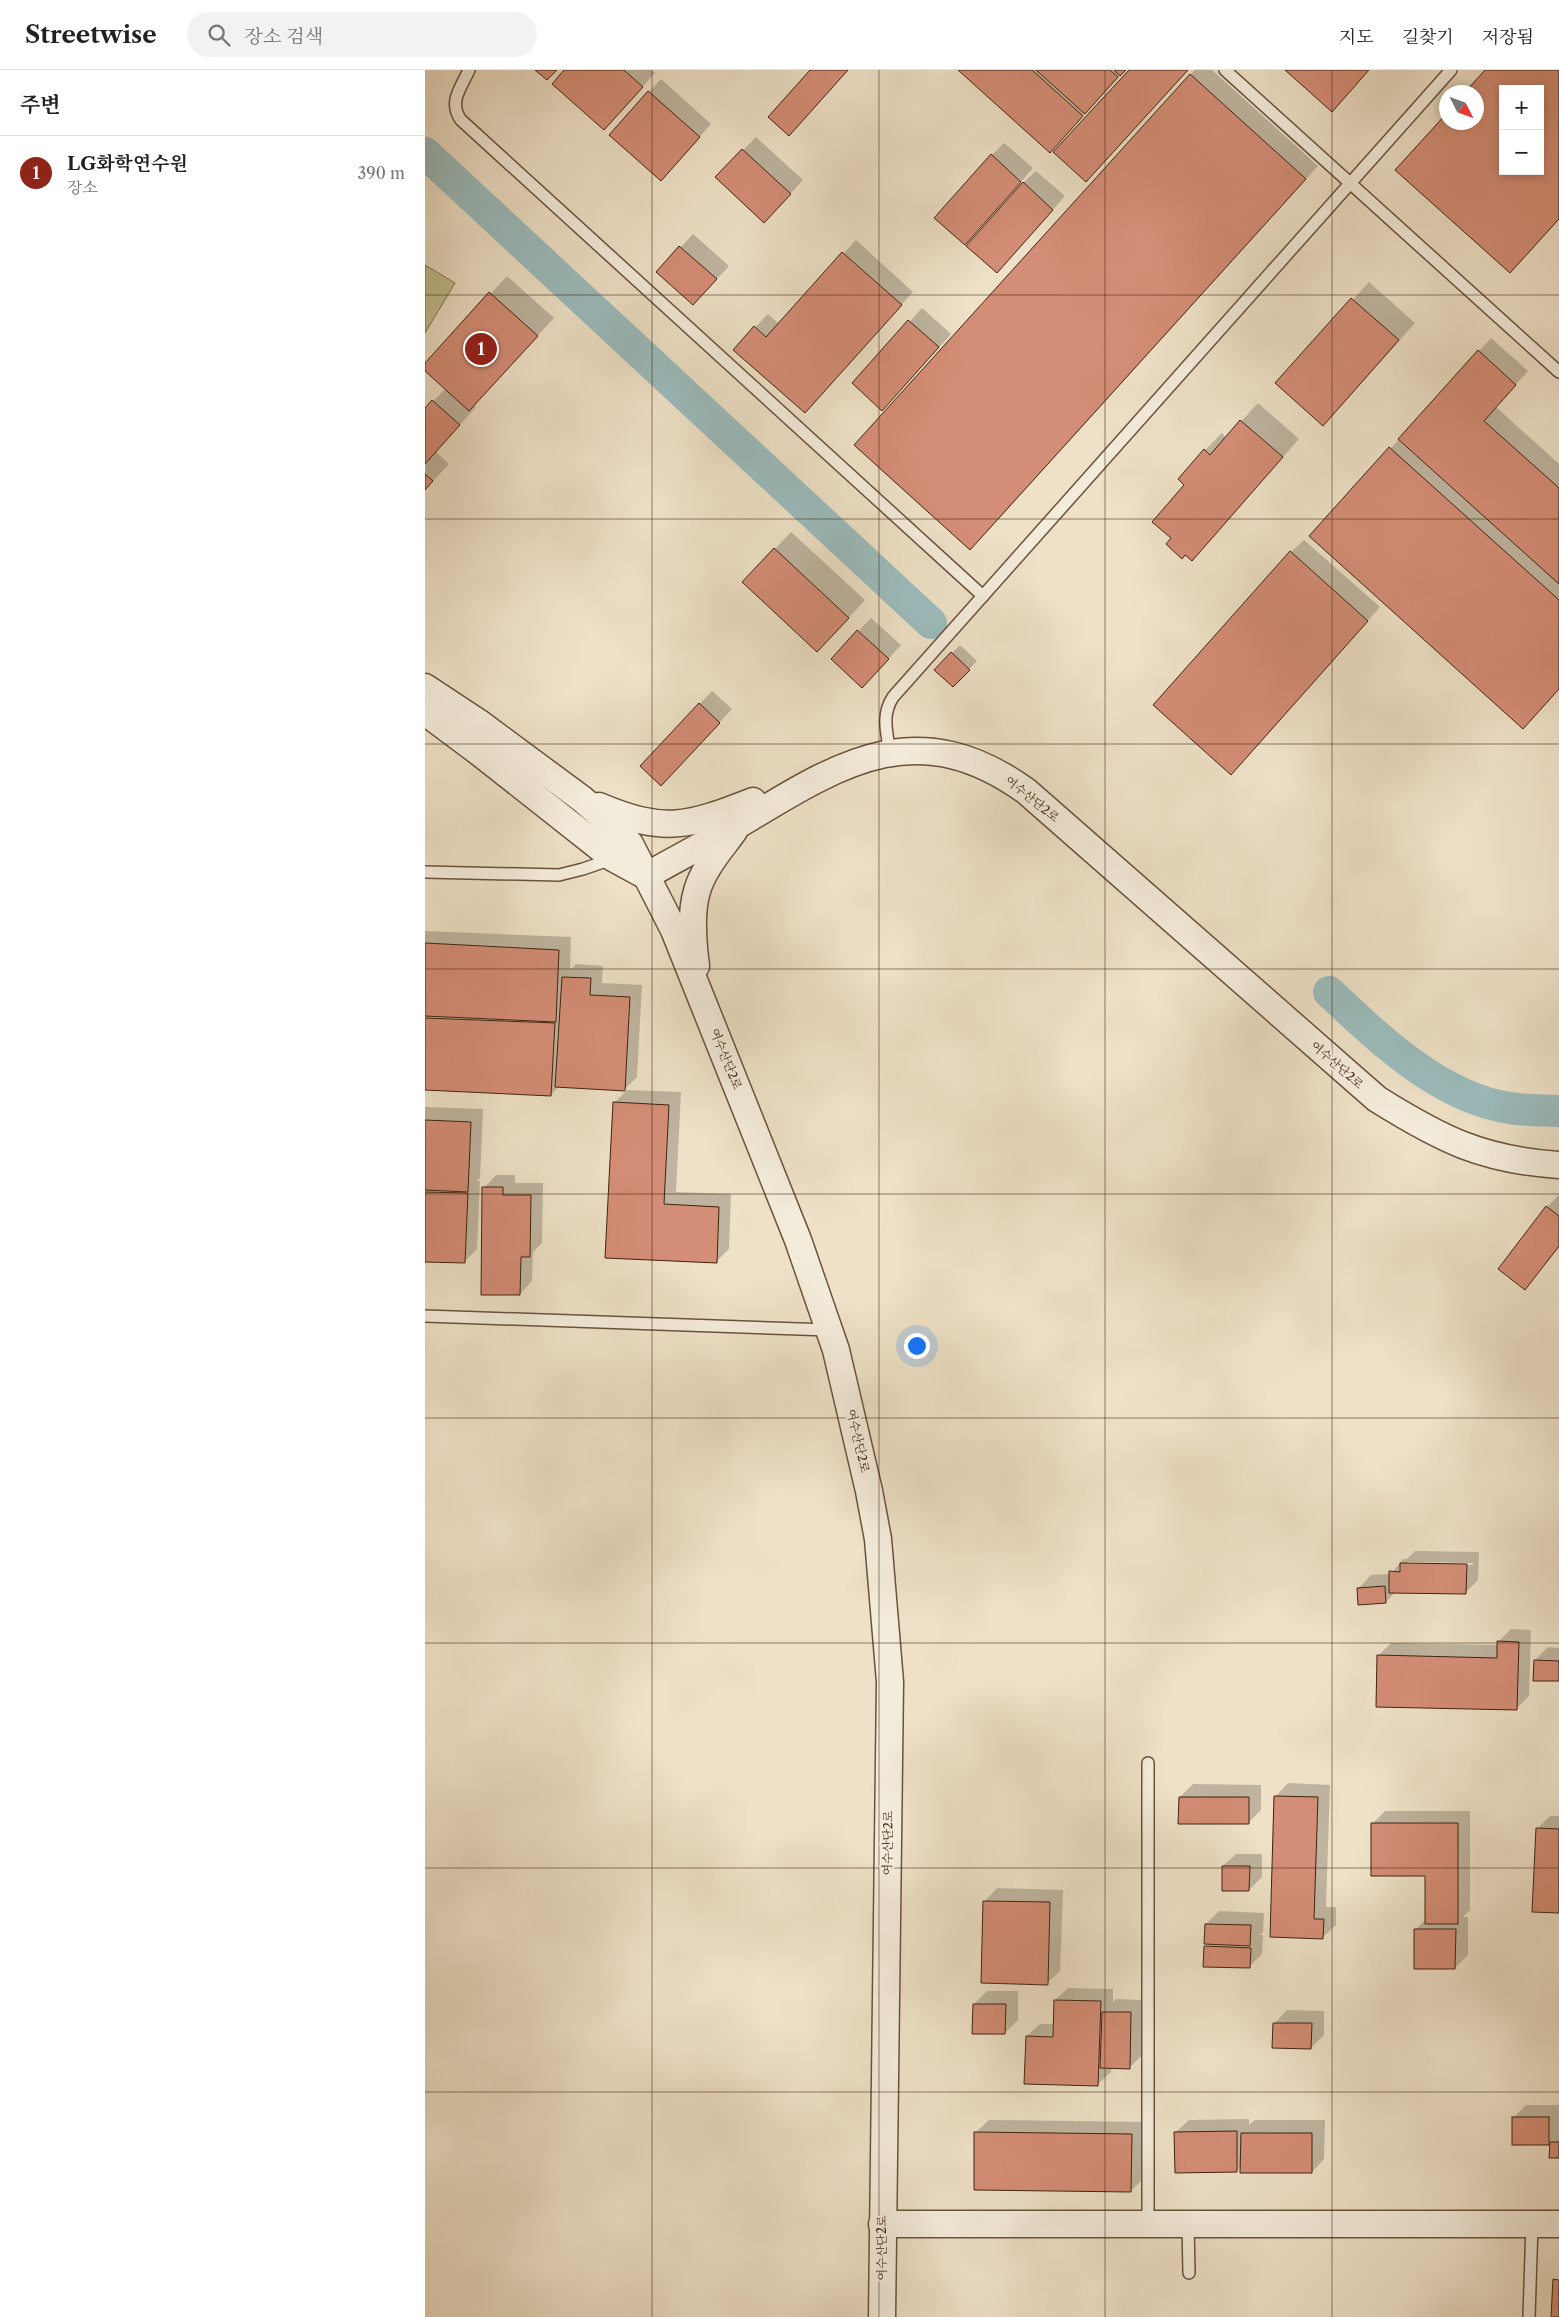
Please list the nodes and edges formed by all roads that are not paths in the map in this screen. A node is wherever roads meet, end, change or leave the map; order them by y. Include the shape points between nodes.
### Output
1 (469, 70) edge
2 (1225, 70) edge
3 (1451, 70) edge
4 (1351, 183) junction
5 (1559, 372) edge
6 (983, 596) junction
7 (425, 687) edge
8 (425, 712) edge
9 (890, 753) junction
10 (799, 788) junction
11 (582, 799) junction
12 (739, 824) junction
13 (613, 858) junction
14 (425, 872) edge
15 (645, 876) junction
16 (699, 992) junction
17 (1559, 1165) edge
18 (425, 1316) edge
19 (830, 1330) junction
20 (1148, 1763) dead end
21 (882, 2224) junction
22 (1148, 2224) junction
23 (1188, 2224) junction
24 (1532, 2224) junction
25 (1559, 2224) edge
26 (1189, 2273) dead end
27 (882, 2317) edge
28 (1529, 2317) edge

1 - 6 lane via 455,102 454,109 461,120
2 - 4 lane
3 - 4 lane
4 - 5 lane
4 - 6 lane
6 - 9 lane via 888,705 885,726
7 - 11 street
8 - 13 street
9 - 10 street, 여수산단2로 via 850,763
9 - 17 street, 여수산단2로 via 953,756 973,760 1003,775 1026,791 1377,1099 1428,1130 1472,1150
10 - 11 street via 775,792 706,819 674,825 640,822
10 - 12 street, 여수산단2로
11 - 15 street via 630,844
12 - 15 street, 여수산단2로
12 - 16 street via 714,859 697,891 694,928
13 - 14 lane via 559,875
13 - 15 street
15 - 16 street, 여수산단2로 via 662,902
16 - 19 street, 여수산단2로 via 799,1240
18 - 19 lane
19 - 21 street, 여수산단2로 via 869,1491 878,1539 888,1635
20 - 22 lane
21 - 22 street
21 - 27 street, 여수산단2로
22 - 23 street
23 - 24 street
23 - 26 lane
24 - 25 street
24 - 28 lane

